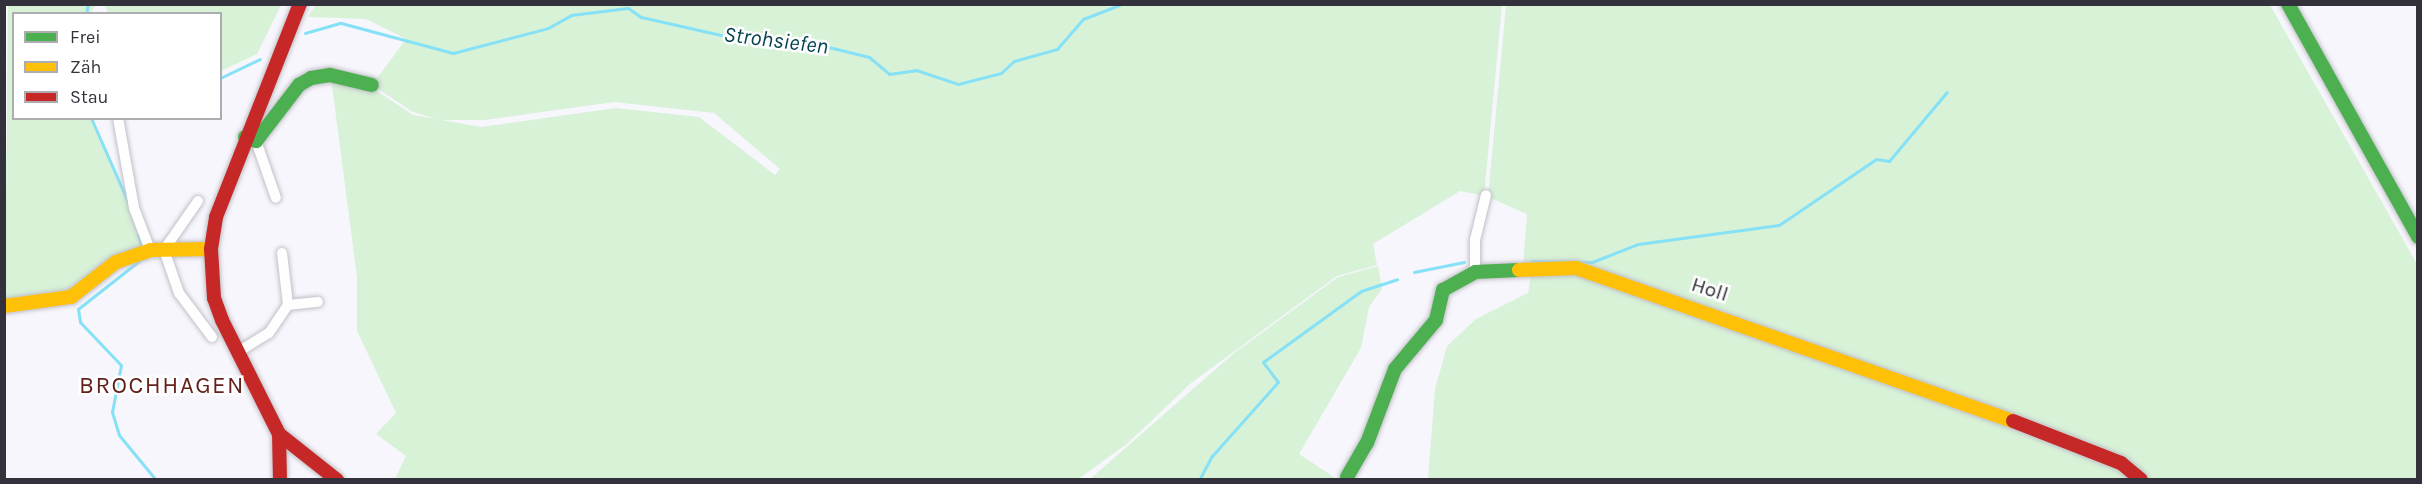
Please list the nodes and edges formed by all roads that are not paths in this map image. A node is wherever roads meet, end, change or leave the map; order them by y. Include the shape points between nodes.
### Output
1 (300, 4) edge
2 (2288, 4) edge
3 (372, 85) dead end
4 (118, 120) edge
5 (251, 139) junction
6 (1486, 195) dead end
7 (276, 198) dead end
8 (198, 201) dead end
9 (2418, 237) edge
10 (211, 249) junction
11 (164, 250) junction
12 (143, 252) junction
13 (282, 253) dead end
14 (1475, 272) junction
15 (318, 302) dead end
16 (288, 305) junction
17 (4, 306) edge
18 (212, 337) dead end
19 (238, 352) junction
20 (279, 434) junction
21 (1347, 477) dead end
22 (280, 480) edge
23 (337, 480) edge
24 (2141, 480) edge

1 - 5 street
2 - 9 street
3 - 5 street via 330,75 311,78 299,85
4 - 12 street
5 - 7 street
5 - 10 street via 216,217
6 - 14 street via 1475,240
8 - 11 street
10 - 11 street
10 - 19 street via 214,298
11 - 12 street
11 - 18 street via 179,293
12 - 17 street via 116,262 71,297
13 - 16 street
14 - 21 street, Holl via 1443,290 1436,320 1390,378 1367,443
14 - 24 street, Holl via 1576,268 1924,387 2121,463
15 - 16 street
16 - 19 street via 269,333
19 - 20 street
20 - 22 street
20 - 23 street

